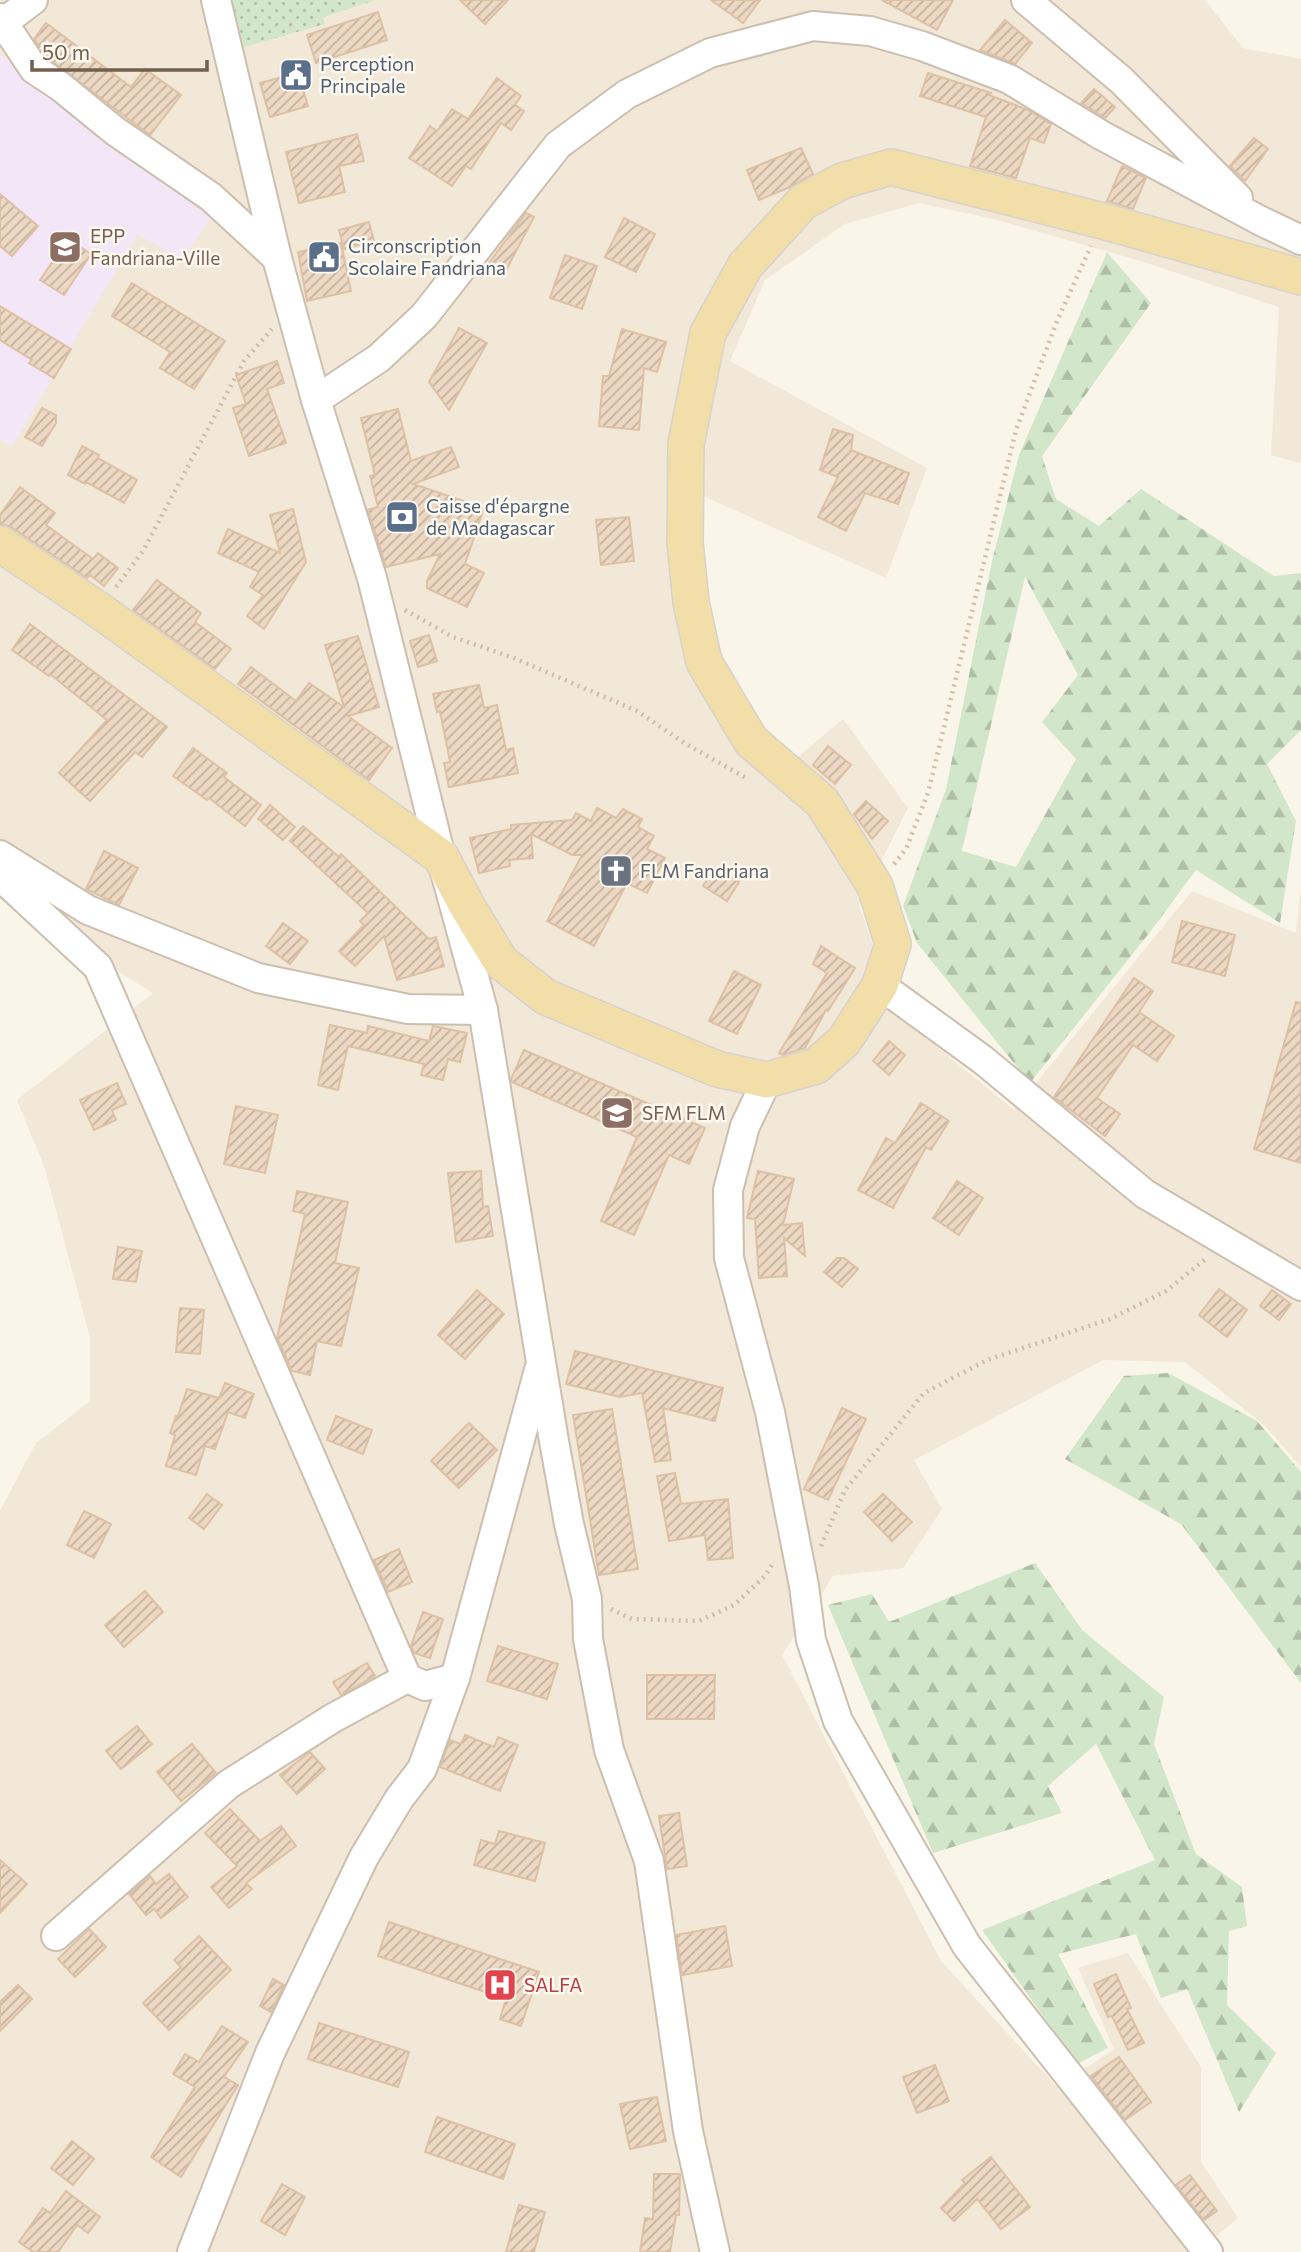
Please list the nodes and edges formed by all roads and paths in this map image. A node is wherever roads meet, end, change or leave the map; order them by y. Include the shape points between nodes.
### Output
1 (33, 0) edge
2 (216, 0) edge
3 (1026, 0) edge
4 (1, 22) edge
5 (1259, 220) junction
6 (1103, 221) junction
7 (1301, 240) edge
8 (277, 258) junction
9 (1301, 277) edge
10 (291, 308) junction
11 (316, 400) junction
12 (0, 544) edge
13 (372, 578) junction
14 (99, 610) junction
15 (754, 782) dead end
16 (0, 855) edge
17 (441, 857) junction
18 (0, 876) edge
19 (875, 886) junction
20 (880, 985) junction
21 (483, 1010) junction
22 (767, 1080) junction
23 (1227, 1243) junction
24 (1301, 1286) edge
25 (541, 1360) junction
26 (793, 1529) junction
27 (804, 1586) junction
28 (587, 1599) junction
29 (407, 1678) junction
30 (455, 1678) junction
31 (56, 1936) dead end
32 (192, 2252) edge
33 (715, 2252) edge
34 (1208, 2252) edge

1 - 4 street
2 - 8 street
3 - 5 street via 1121,80
4 - 8 street via 34,69 211,197
5 - 7 street
5 - 11 street via 1101,135 1009,79 870,31 813,26 710,53 627,94 558,145 424,316 379,358
6 - 9 main road
6 - 19 path via 1057,321 1016,430 928,793 906,849
6 - 19 main road via 891,167 879,170 842,181 803,202 745,266 708,333 686,444 685,542 704,662 751,741 822,802
8 - 10 street
10 - 11 street
10 - 14 path via 244,361 143,551
11 - 13 street
12 - 14 main road
13 - 15 path via 395,605 453,637 637,711
13 - 17 street
14 - 17 main road
16 - 21 street via 88,910 258,978 408,1009
17 - 21 street
17 - 22 main road via 501,962 546,997 717,1069
18 - 29 street via 98,967
19 - 20 main road via 893,944
20 - 22 main road via 844,1041 816,1066
20 - 23 street via 983,1060 1145,1194
21 - 25 street
22 - 26 street via 745,1126 728,1190 729,1258 770,1412
23 - 24 street
23 - 27 path via 1166,1291 1110,1320 987,1360 924,1393 845,1490
25 - 28 street via 569,1524
25 - 30 street
26 - 27 street
26 - 28 path via 765,1576 734,1605 699,1621 632,1619
27 - 34 street via 811,1640 838,1721 967,1946
28 - 33 street via 588,1639 609,1750 649,1861 688,2131
29 - 30 street via 425,1686
29 - 31 street via 229,1784
30 - 32 street via 422,1769 398,1799 364,1857 270,2053

